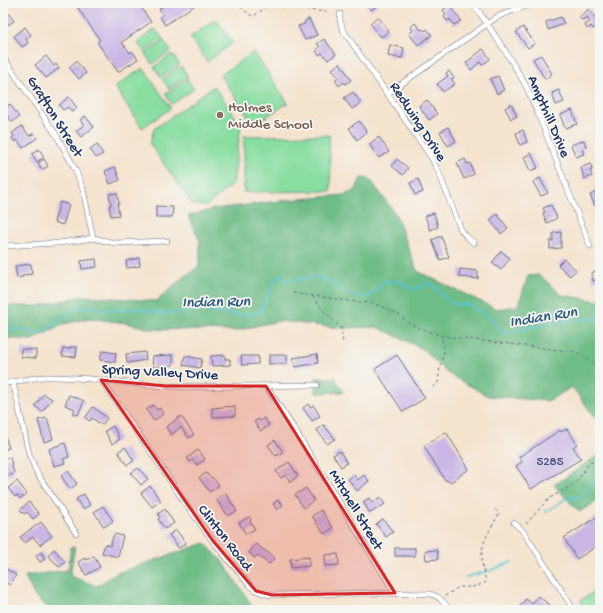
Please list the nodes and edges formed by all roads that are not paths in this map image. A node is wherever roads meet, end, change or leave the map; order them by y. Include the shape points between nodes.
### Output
1 (472, 3) edge
2 (538, 3) edge
3 (340, 14) dead end
4 (487, 24) junction
5 (3, 57) edge
6 (387, 94) junction
7 (93, 238) junction
8 (167, 241) dead end
9 (474, 243) dead end
10 (3, 246) edge
11 (590, 246) dead end
12 (101, 380) junction
13 (13, 382) junction
14 (3, 384) edge
15 (316, 385) dead end
16 (266, 386) junction
17 (514, 523) dead end
18 (76, 533) dead end
19 (395, 593) junction
20 (449, 610) edge
21 (574, 610) edge

1 - 4 street, Ampthill Drive
2 - 4 street via 509,11
3 - 6 street, Redwing Drive via 343,30
4 - 6 street
4 - 11 street, Ampthill Drive via 526,86
5 - 7 street, Grafton Street via 58,136 75,169 83,189
6 - 9 street, Redwing Drive via 435,166 461,230
7 - 8 street via 115,243
7 - 10 street
12 - 13 street, Spring Valley Drive via 45,377
12 - 16 street, Spring Valley Drive via 173,386
12 - 19 street, Clinton Road via 208,536 256,591 272,595
13 - 14 street, Spring Valley Drive
13 - 18 street via 32,462
15 - 16 street, Spring Valley Drive
16 - 19 street, Mitchell Street
17 - 21 street via 529,540
19 - 20 street via 437,595

